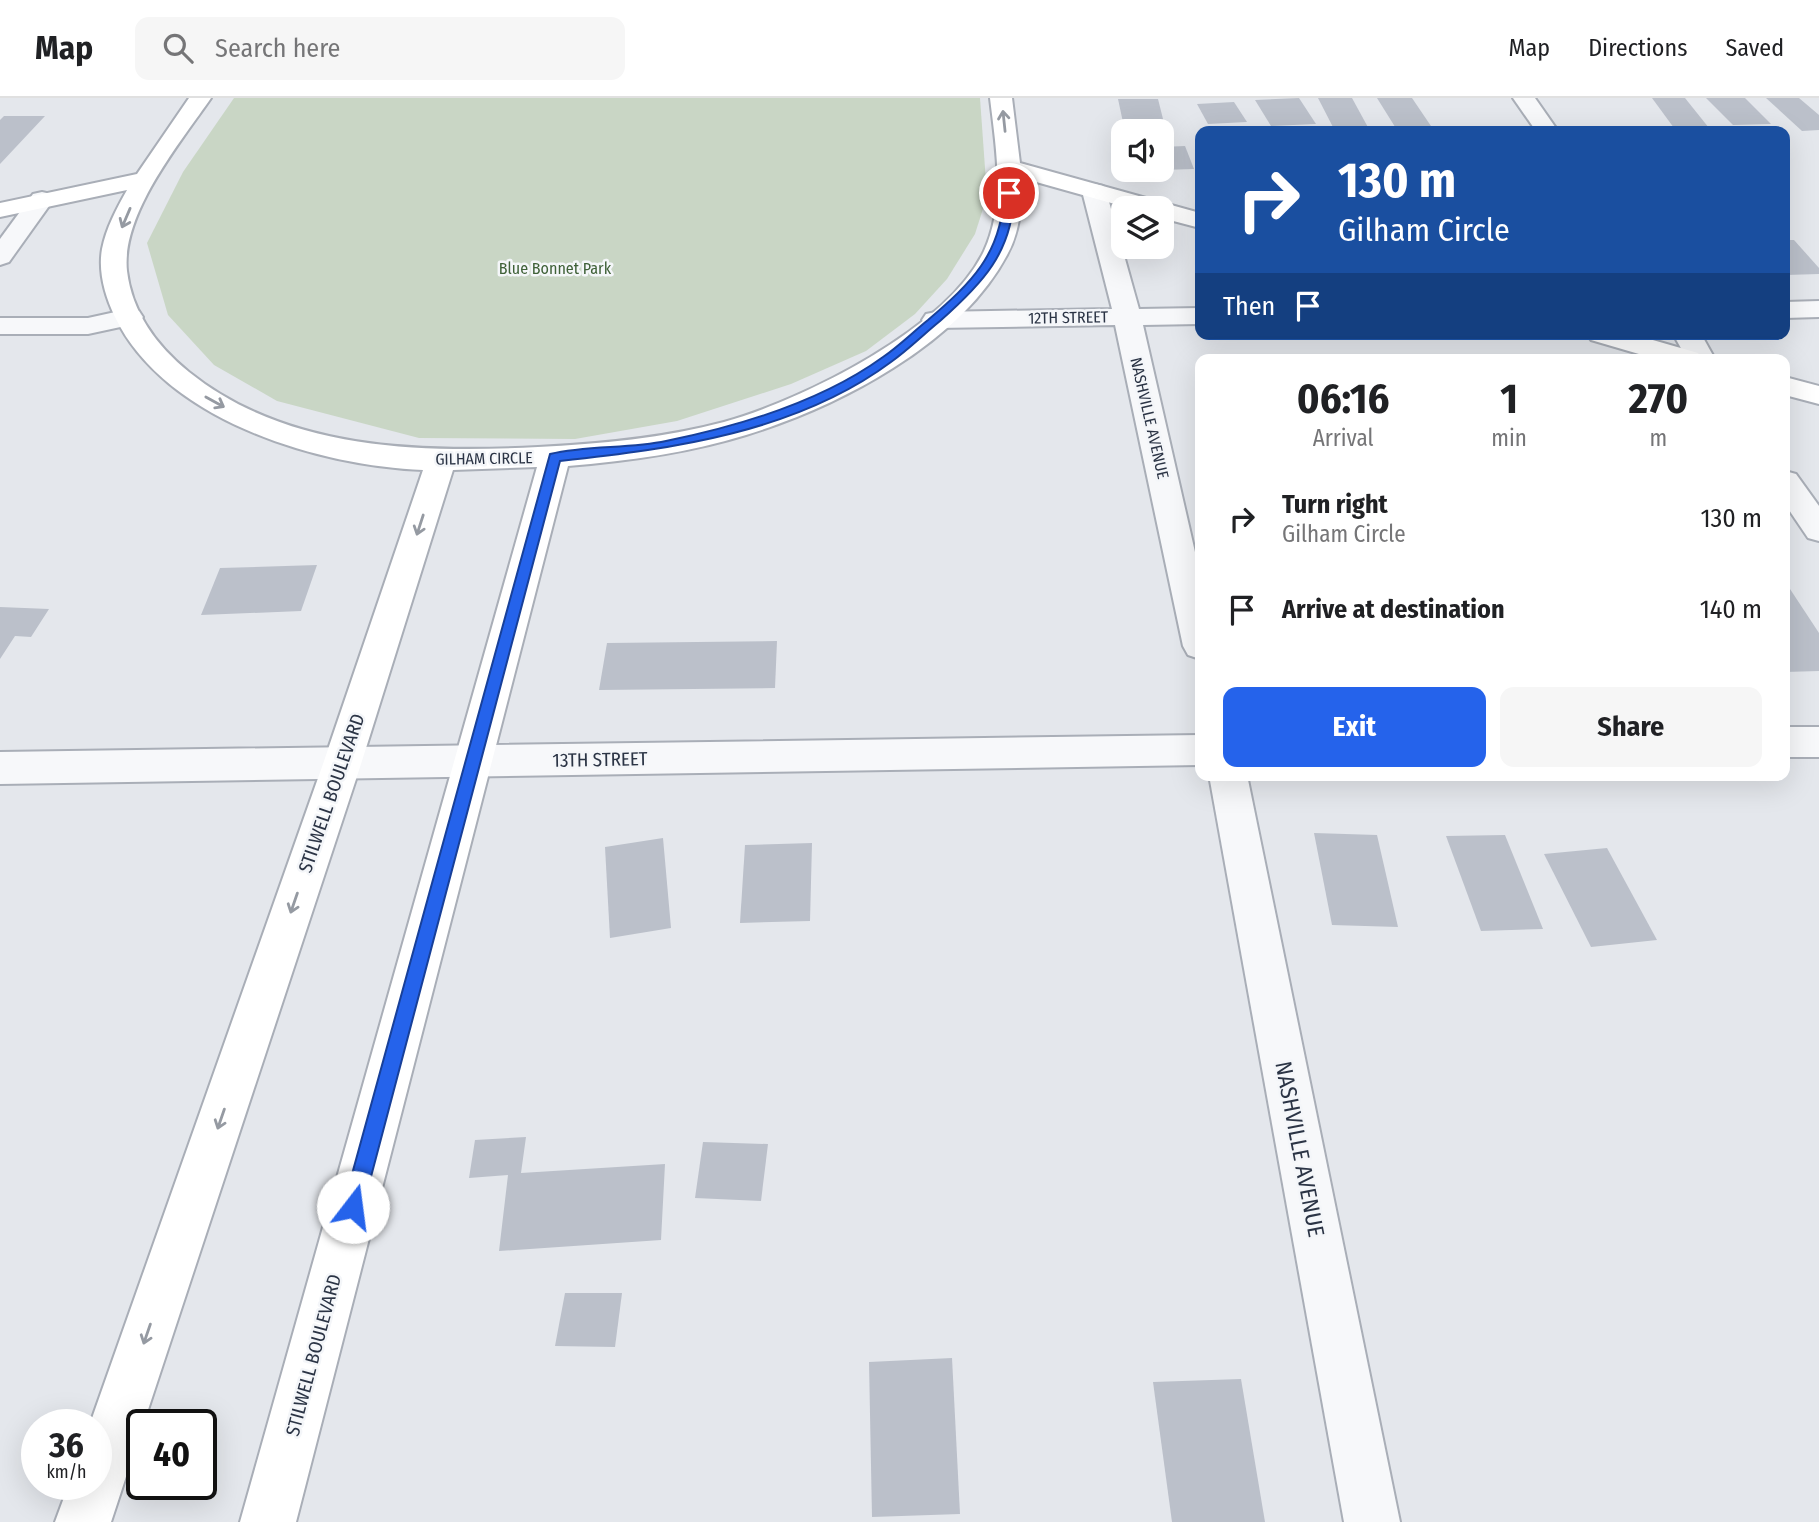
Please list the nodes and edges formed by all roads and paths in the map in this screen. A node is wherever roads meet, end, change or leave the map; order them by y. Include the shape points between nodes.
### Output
1 (200, 98) edge
2 (1002, 98) edge
3 (1524, 98) edge
4 (1544, 126) edge
5 (1009, 167) junction
6 (145, 179) junction
7 (1094, 191) junction
8 (1112, 196) edge
9 (42, 199) junction
10 (0, 210) edge
11 (1174, 213) edge
12 (1195, 220) edge
13 (0, 257) edge
14 (1819, 309) edge
15 (1790, 310) edge
16 (1127, 316) junction
17 (1195, 316) edge
18 (129, 317) junction
19 (936, 320) junction
20 (0, 326) edge
21 (1622, 340) edge
22 (1671, 354) edge
23 (1790, 387) edge
24 (1819, 395) edge
25 (555, 457) junction
26 (442, 460) junction
27 (1790, 488) edge
28 (1819, 530) edge
29 (1195, 623) edge
30 (1790, 742) edge
31 (1819, 742) edge
32 (1195, 750) edge
33 (472, 761) junction
34 (342, 764) junction
35 (0, 768) edge
36 (1229, 781) edge
37 (112, 1437) edge
38 (91, 1500) edge
39 (83, 1522) edge
40 (268, 1522) edge
41 (1372, 1522) edge

1 - 6 street, GILHAM CIRCLE
5 -> 2 street, GILHAM CIRCLE
3 - 4 street
5 - 7 street
5 - 19 street, GILHAM CIRCLE via 1008,219 995,255 971,289
6 - 9 street
6 -> 18 street, GILHAM CIRCLE via 122,223 113,266
7 - 8 street
7 - 16 street, NASHVILLE AVENUE
9 - 10 street
9 - 13 street
11 - 12 street
14 - 15 street
16 - 17 street, 12TH STREET
16 - 19 street, 12TH STREET
16 - 29 street, NASHVILLE AVENUE
18 - 20 street via 88,326
18 -> 26 street, GILHAM CIRCLE via 145,348 173,377 247,420 374,455
19 - 25 street, GILHAM CIRCLE via 887,360 831,392 767,419 665,445
21 - 22 street
23 - 24 street
25 - 26 street, GILHAM CIRCLE
25 - 33 street, STILWELL BOULEVARD
26 -> 34 street, STILWELL BOULEVARD
27 - 28 street
30 - 31 street
32 - 33 street, 13TH STREET
33 - 34 street, 13TH STREET
33 - 40 street, STILWELL BOULEVARD
34 - 35 street, 13TH STREET
34 -> 37 street, STILWELL BOULEVARD
36 - 41 street, NASHVILLE AVENUE
38 - 39 street, STILWELL BOULEVARD

